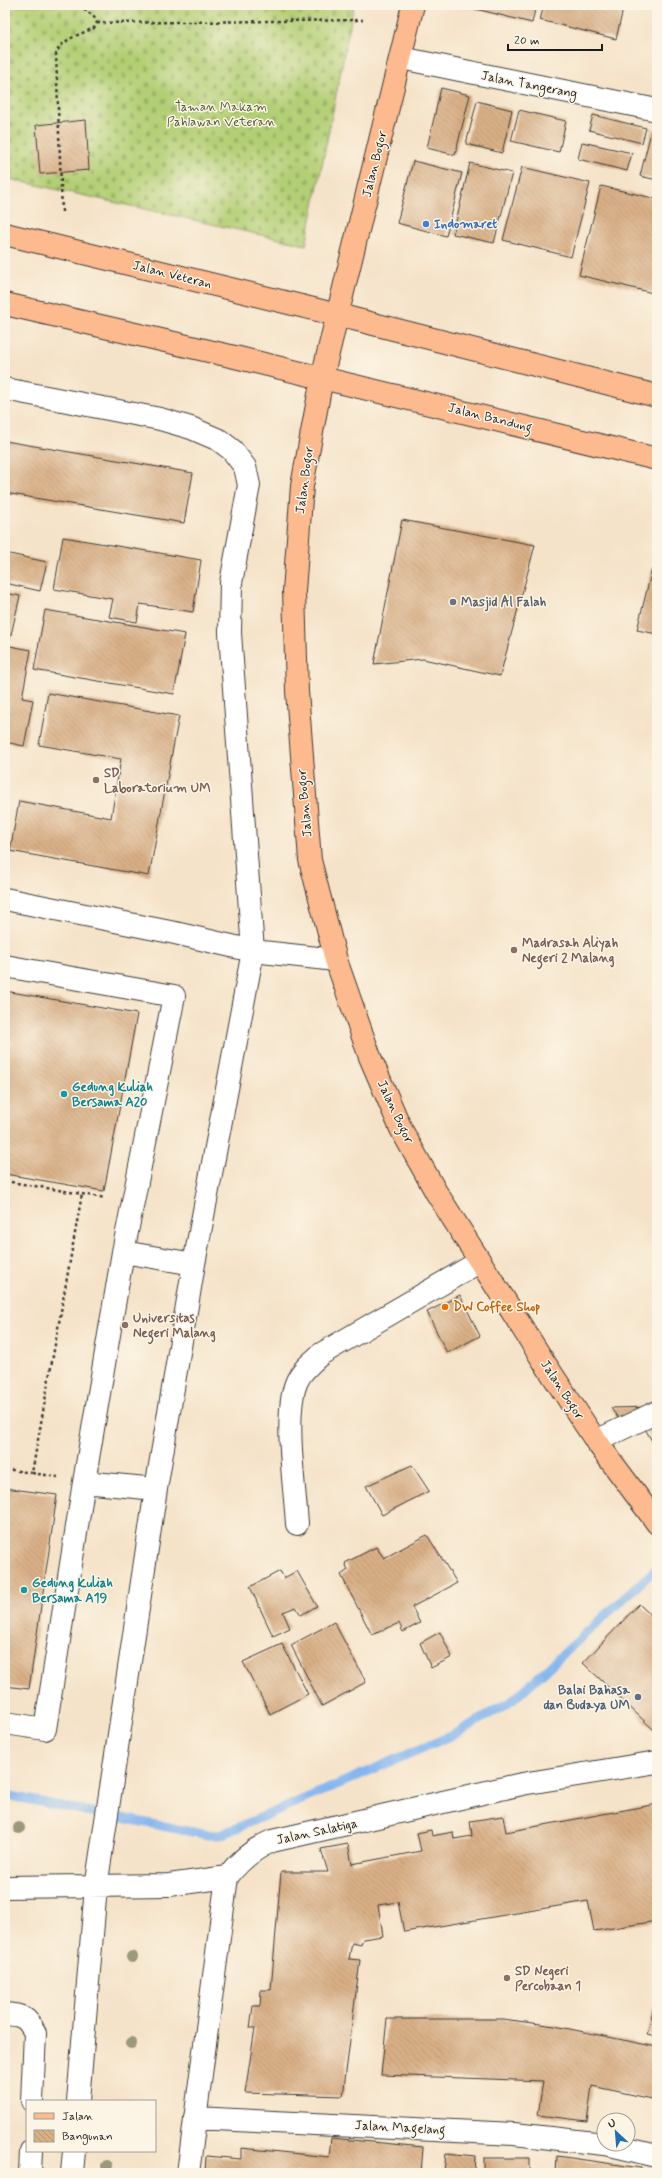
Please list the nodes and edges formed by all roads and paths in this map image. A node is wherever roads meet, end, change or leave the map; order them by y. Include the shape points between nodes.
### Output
1 (80, 5) edge
2 (413, 5) edge
3 (363, 20) dead end
4 (97, 23) junction
5 (401, 58) junction
6 (657, 110) edge
7 (62, 212) dead end
8 (5, 234) edge
9 (5, 304) edge
10 (338, 315) junction
11 (322, 378) junction
12 (5, 388) edge
13 (657, 396) edge
14 (657, 459) edge
15 (5, 899) edge
16 (253, 951) junction
17 (336, 960) junction
18 (5, 966) edge
19 (5, 1181) edge
20 (82, 1194) junction
21 (132, 1202) junction
22 (123, 1252) junction
23 (480, 1262) junction
24 (194, 1264) junction
25 (657, 1412) edge
26 (596, 1441) junction
27 (5, 1469) edge
28 (84, 1482) junction
29 (156, 1489) junction
30 (656, 1521) edge
31 (297, 1524) dead end
32 (5, 1723) edge
33 (657, 1762) edge
34 (227, 1877) junction
35 (5, 1887) edge
36 (96, 1887) junction
37 (5, 2014) edge
38 (32, 2100) edge
39 (78, 2100) edge
40 (195, 2118) junction
41 (596, 2143) edge
42 (636, 2151) edge
43 (30, 2152) edge
44 (74, 2152) edge
45 (657, 2156) edge
46 (30, 2173) edge
47 (72, 2173) edge
48 (188, 2173) edge

1 - 4 path
2 - 5 main road, Jalan Bogor
3 - 4 path
4 - 7 path via 94,28 57,49
5 - 6 street, Jalan Tangerang
5 - 10 main road, Jalan Bogor
8 - 10 main road, Jalan Veteran
9 - 11 main road
10 - 11 main road, Jalan Bogor
10 - 13 main road
11 - 14 main road, Jalan Bandung
11 - 17 main road, Jalan Bogor via 302,486 294,591 297,691 310,860
12 - 16 street via 160,419 191,428 219,440 232,450 245,467 249,485 231,583 230,633
15 - 16 street
16 - 17 street
16 - 24 street
17 - 23 main road, Jalan Bogor via 370,1057 401,1129 436,1192
18 - 21 street via 174,996
19 - 20 path
20 - 21 path
20 - 27 path via 32,1473
21 - 22 street
22 - 24 street
22 - 28 street
23 - 26 main road, Jalan Bogor
23 - 31 street via 320,1354 303,1370 291,1399 290,1424
24 - 29 street
25 - 26 street
26 - 30 main road, Jalan Bogor
28 - 29 street
28 - 32 street via 45,1729
29 - 36 street
33 - 34 street, Jalan Salatiga via 522,1784 272,1841 250,1852
34 - 36 street via 169,1886
34 - 40 street
35 - 36 street
36 - 39 street
37 - 38 street via 20,2015 35,2033
40 - 41 street, Jalan Magelang via 514,2134
40 - 48 street
42 - 45 street, Jalan Magelang
43 - 46 street
44 - 47 street

